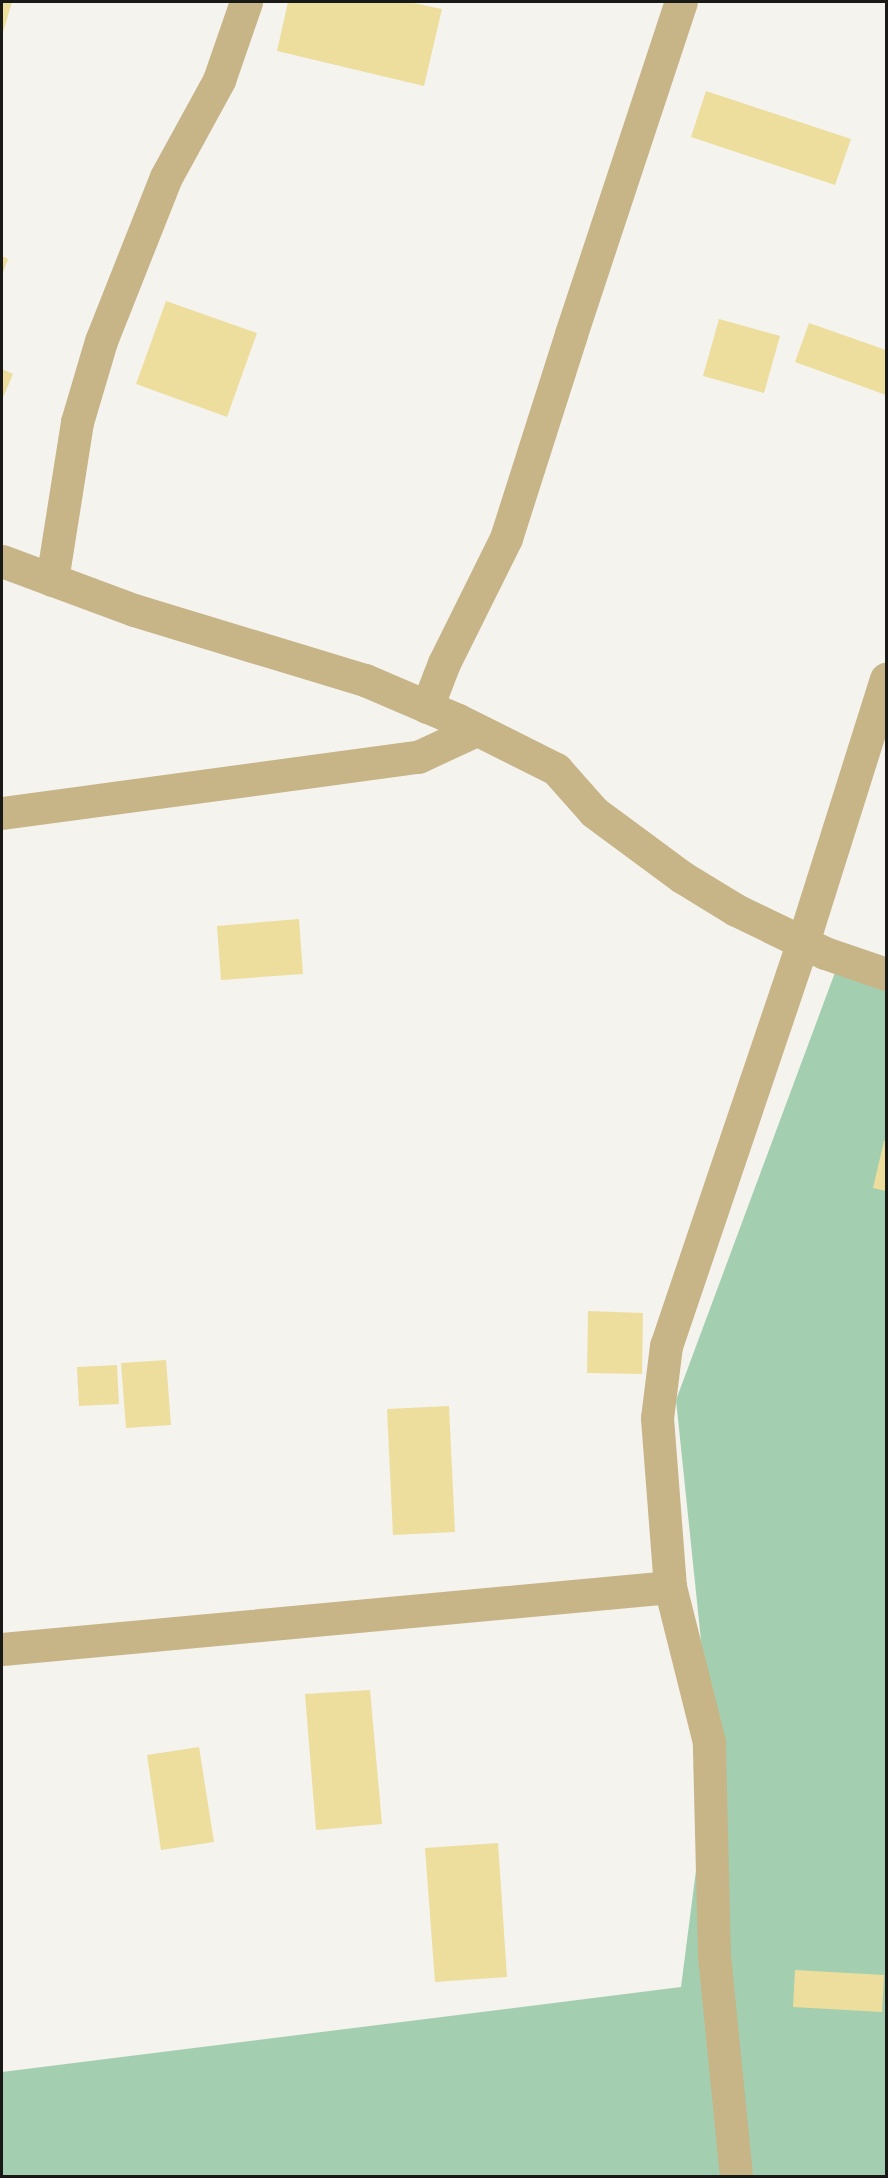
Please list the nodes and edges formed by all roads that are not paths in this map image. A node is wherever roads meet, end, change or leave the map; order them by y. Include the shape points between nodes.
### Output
1 (246, 2) edge
2 (681, 2) edge
3 (2, 561) edge
4 (52, 579) junction
5 (886, 679) edge
6 (427, 707) junction
7 (476, 730) junction
8 (2, 813) edge
9 (802, 942) junction
10 (886, 974) edge
11 (670, 1587) junction
12 (2, 1649) edge
13 (736, 2176) edge

1 - 4 street via 219,80 166,177 101,341 77,422
2 - 6 street via 506,538 449,652
3 - 4 street
4 - 6 street via 134,610 365,680
5 - 9 street
6 - 7 street
7 - 8 street via 418,757
7 - 9 street via 556,769 594,812 682,877 736,910
9 - 10 street
9 - 11 street via 666,1346 657,1418
11 - 12 street
11 - 13 street via 710,1742 714,1954

